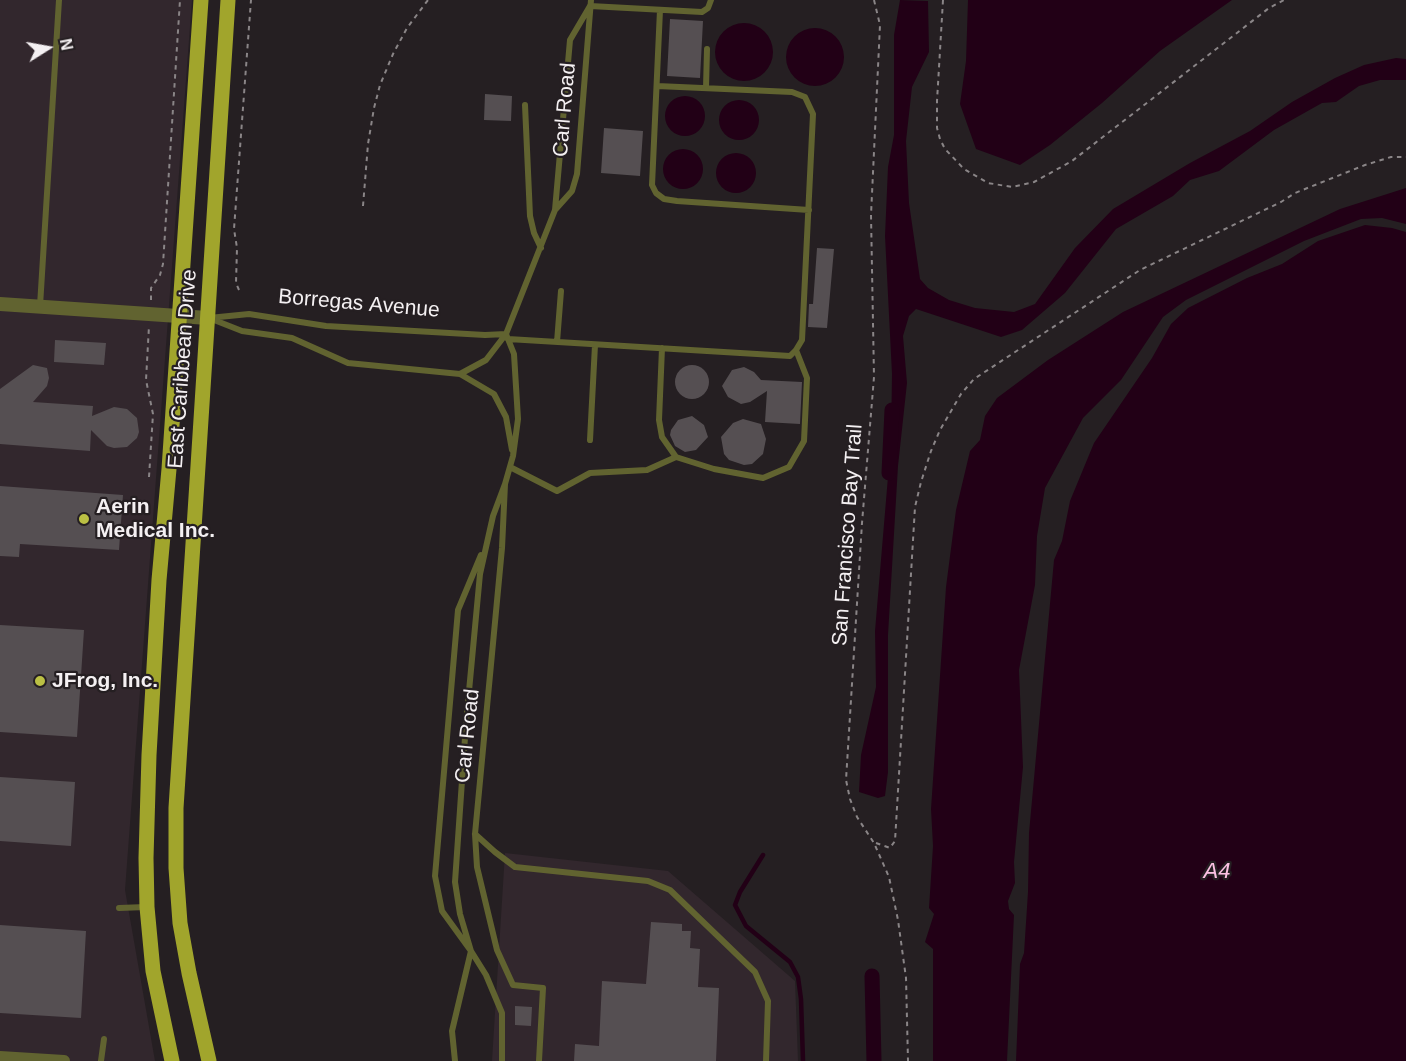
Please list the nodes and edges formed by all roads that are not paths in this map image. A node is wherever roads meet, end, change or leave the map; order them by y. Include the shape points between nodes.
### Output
1 (59, 0) edge
2 (201, 0) edge
3 (228, 0) edge
4 (711, 0) edge
5 (591, 3) edge
6 (660, 10) junction
7 (707, 49) dead end
8 (657, 86) junction
9 (706, 88) junction
10 (525, 105) dead end
11 (555, 210) junction
12 (808, 210) junction
13 (541, 248) junction
14 (561, 291) dead end
15 (0, 304) edge
16 (40, 306) junction
17 (180, 315) junction
18 (208, 318) junction
19 (508, 337) junction
20 (557, 342) junction
21 (595, 345) junction
22 (662, 348) junction
23 (796, 350) junction
24 (460, 374) junction
25 (590, 440) dead end
26 (513, 456) junction
27 (676, 458) junction
28 (510, 467) junction
29 (505, 484) junction
30 (487, 544) junction
31 (475, 834) junction
32 (147, 907) junction
33 (119, 908) dead end
34 (471, 951) junction
35 (104, 1039) dead end
36 (6, 1058) edge
37 (64, 1061) edge
38 (101, 1061) edge
39 (172, 1061) edge
40 (209, 1061) edge
41 (455, 1061) edge
42 (502, 1061) edge
43 (538, 1061) edge
44 (766, 1061) edge

1 - 16 lane
2 - 17 main road, East Caribbean Drive
3 - 18 main road, East Caribbean Drive
4 - 6 lane via 702,12
5 - 6 lane
5 - 11 lane, Carl Road via 570,40
5 - 11 lane, Carl Road via 577,174 572,191
6 - 8 lane
7 - 9 lane
8 - 9 lane
8 - 12 lane via 652,185 656,193 677,201
9 - 12 lane via 792,92 805,97 813,114
10 - 13 lane via 530,216
11 - 13 lane, Carl Road
12 - 23 lane via 802,340
13 - 19 lane, Carl Road
14 - 20 lane
15 - 16 street, Borregas Avenue
16 - 17 street, Borregas Avenue
17 - 18 street, Borregas Avenue
17 - 32 main road, East Caribbean Drive via 159,580
18 - 19 lane, Borregas Avenue via 249,314 326,326
18 - 24 lane, Borregas Avenue via 242,331 292,338 348,363
18 - 40 main road, East Caribbean Drive via 181,718 176,868 180,923
19 - 20 lane, Borregas Avenue
19 - 24 lane via 486,360
19 - 26 lane, Carl Road via 514,354 518,418
20 - 21 lane, Borregas Avenue
21 - 22 lane, Borregas Avenue
21 - 25 lane
22 - 23 lane, Borregas Avenue via 790,356
22 - 27 lane via 659,420 662,437
23 - 27 lane via 807,378 804,441 789,467 762,478
24 - 26 lane, Borregas Avenue via 494,394 506,417
26 - 28 lane, Carl Road
27 - 28 lane via 647,470 590,473 557,492
28 - 29 lane, Carl Road
29 - 30 lane, Carl Road
29 - 31 lane, Carl Road
30 - 34 lane, Carl Road via 480,574 455,882
30 - 34 lane, Carl Road via 458,610 435,876 442,911
31 - 43 lane, Carl Road via 477,867 497,950 513,985 543,988
31 - 44 lane via 515,867 648,881 670,890 755,972 768,1001
32 - 33 lane
32 - 39 main road, East Caribbean Drive via 153,971
34 - 41 lane via 452,1031
34 - 42 lane, Carl Road via 502,1013
35 - 38 lane
36 - 37 street

